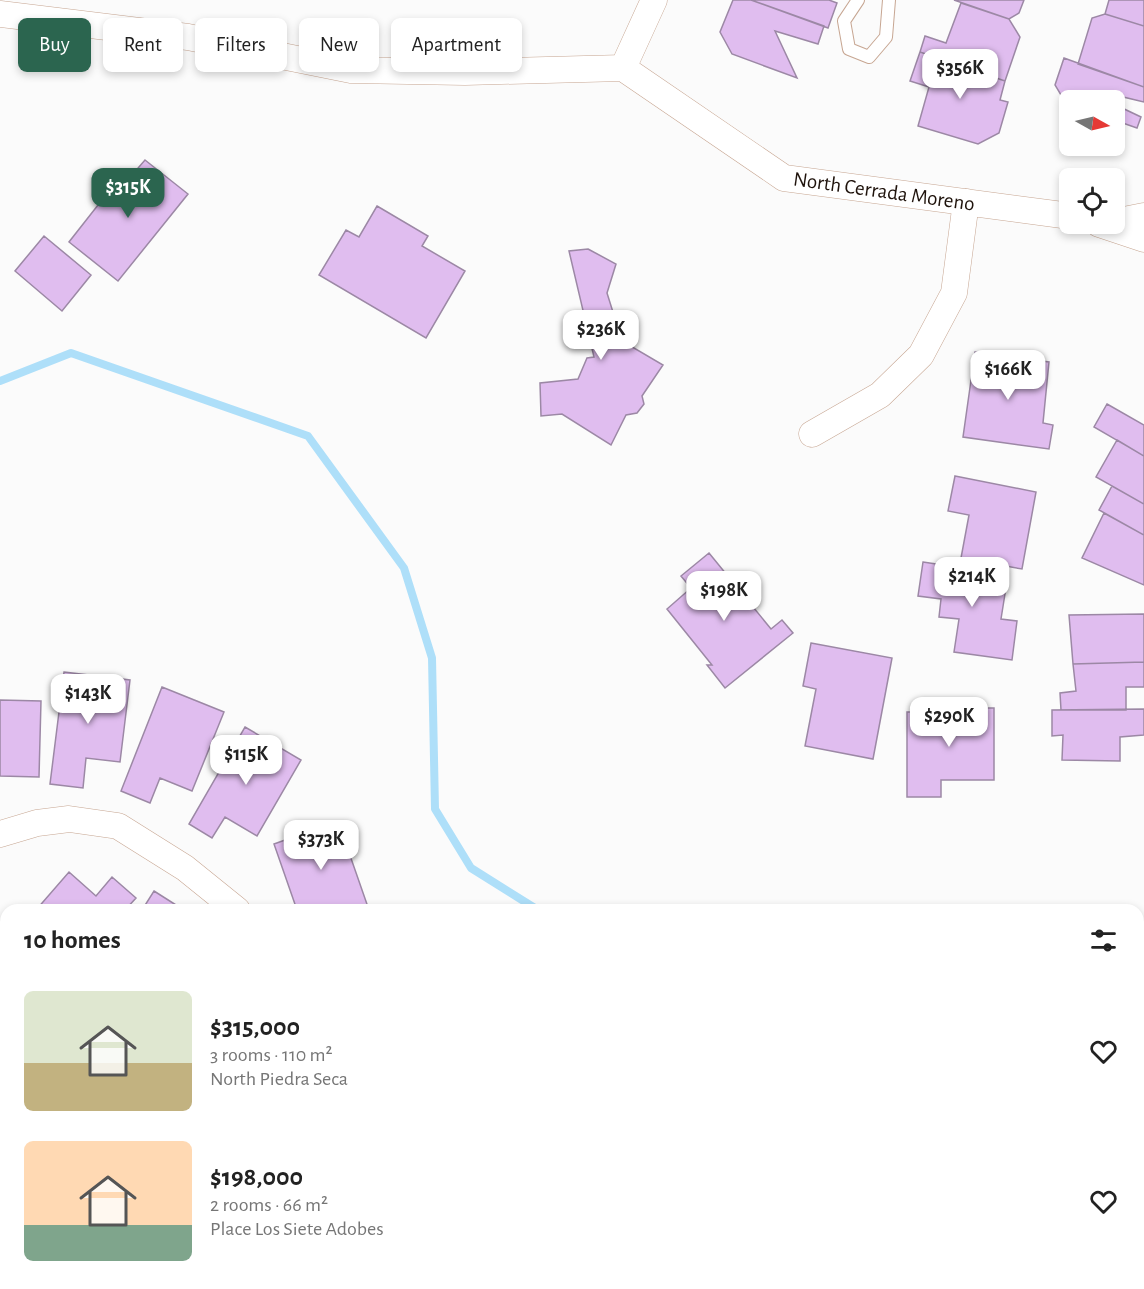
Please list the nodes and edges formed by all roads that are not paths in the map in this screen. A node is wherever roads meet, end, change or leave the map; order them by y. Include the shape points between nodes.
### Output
1 (654, 0) edge
2 (858, 0) edge
3 (889, 0) edge
4 (0, 14) edge
5 (623, 68) junction
6 (966, 202) junction
7 (1059, 215) edge
8 (1144, 216) edge
9 (1125, 219) edge
10 (1125, 231) edge
11 (1144, 239) edge
12 (812, 434) dead end
13 (0, 834) edge
14 (230, 904) edge

1 - 5 street
2 - 3 lane via 843,21 849,49 869,57 886,37
4 - 5 street via 188,37 351,70
5 - 6 street, North Cerrada Moreno via 784,178
6 - 7 street, North Cerrada Moreno
6 - 12 street via 954,293 921,355 880,395
8 - 9 street
10 - 11 street
13 - 14 street via 69,819 118,826 185,868

